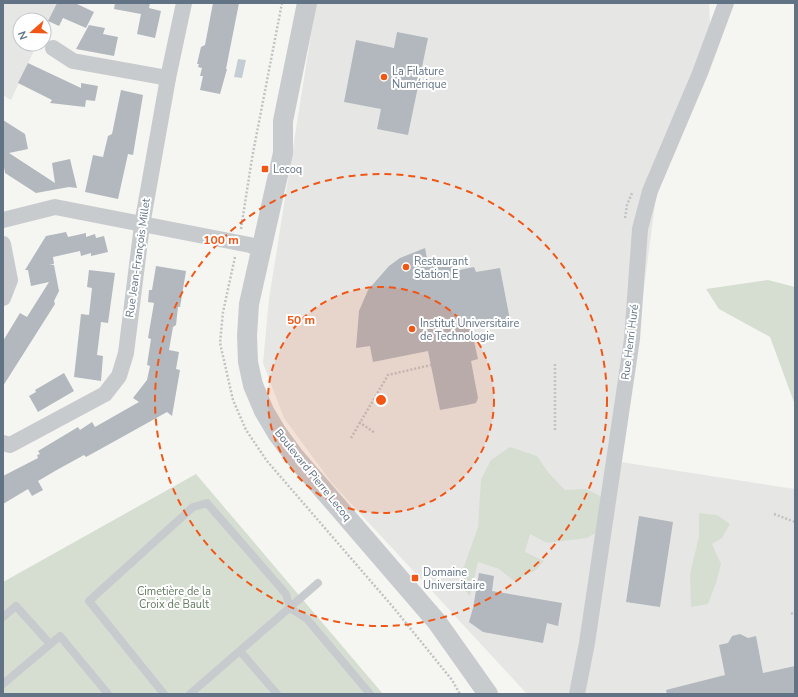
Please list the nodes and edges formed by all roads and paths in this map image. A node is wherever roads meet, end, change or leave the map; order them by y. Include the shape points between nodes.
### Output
1 (184, 3) edge
2 (282, 3) edge
3 (307, 3) edge
4 (726, 3) edge
5 (53, 48) dead end
6 (168, 78) junction
7 (3, 220) edge
8 (142, 225) junction
9 (238, 243) junction
10 (3, 244) edge
11 (261, 250) junction
12 (3, 298) edge
13 (555, 364) dead end
14 (431, 365) dead end
15 (359, 422) junction
16 (556, 430) dead end
17 (375, 433) dead end
18 (351, 438) dead end
19 (3, 443) edge
20 (774, 514) dead end
21 (795, 522) edge
22 (318, 583) dead end
23 (290, 608) junction
24 (791, 613) dead end
25 (795, 615) edge
26 (3, 617) edge
27 (50, 644) junction
28 (240, 651) junction
29 (3, 684) edge
30 (108, 694) edge
31 (164, 694) edge
32 (190, 694) edge
33 (277, 694) edge
34 (370, 694) edge
35 (460, 694) edge
36 (488, 694) edge
37 (577, 694) edge

1 - 6 street, Rue Jean-François Millet
2 - 9 path
3 - 11 street, Boulevard Pierre Lecoq via 283,121 283,153
4 - 37 street, Rue Henri Huré via 700,73 650,191 640,229 632,339 587,643
5 - 6 street via 73,61
6 - 8 street, Rue Jean-François Millet
7 - 8 street via 55,207
8 - 9 street
8 - 19 street, Rue Jean-François Millet via 126,353 119,376 105,394 10,445
9 - 11 street
9 - 35 path via 223,312 220,343 233,400 246,430 267,461 424,644
10 - 12 street via 10,280
11 - 36 street, Boulevard Pierre Lecoq via 249,304 247,336 248,362 253,384 264,411 294,456 437,622
13 - 16 path
14 - 15 path via 388,375
15 - 17 path
15 - 18 path
20 - 21 path
22 - 23 lane
23 - 28 lane
23 - 31 lane via 286,594 207,503 193,507 89,601
23 - 34 lane via 307,619
24 - 25 path
26 - 27 lane via 16,606
27 - 29 lane
27 - 30 lane via 60,636
28 - 32 lane
28 - 33 lane

